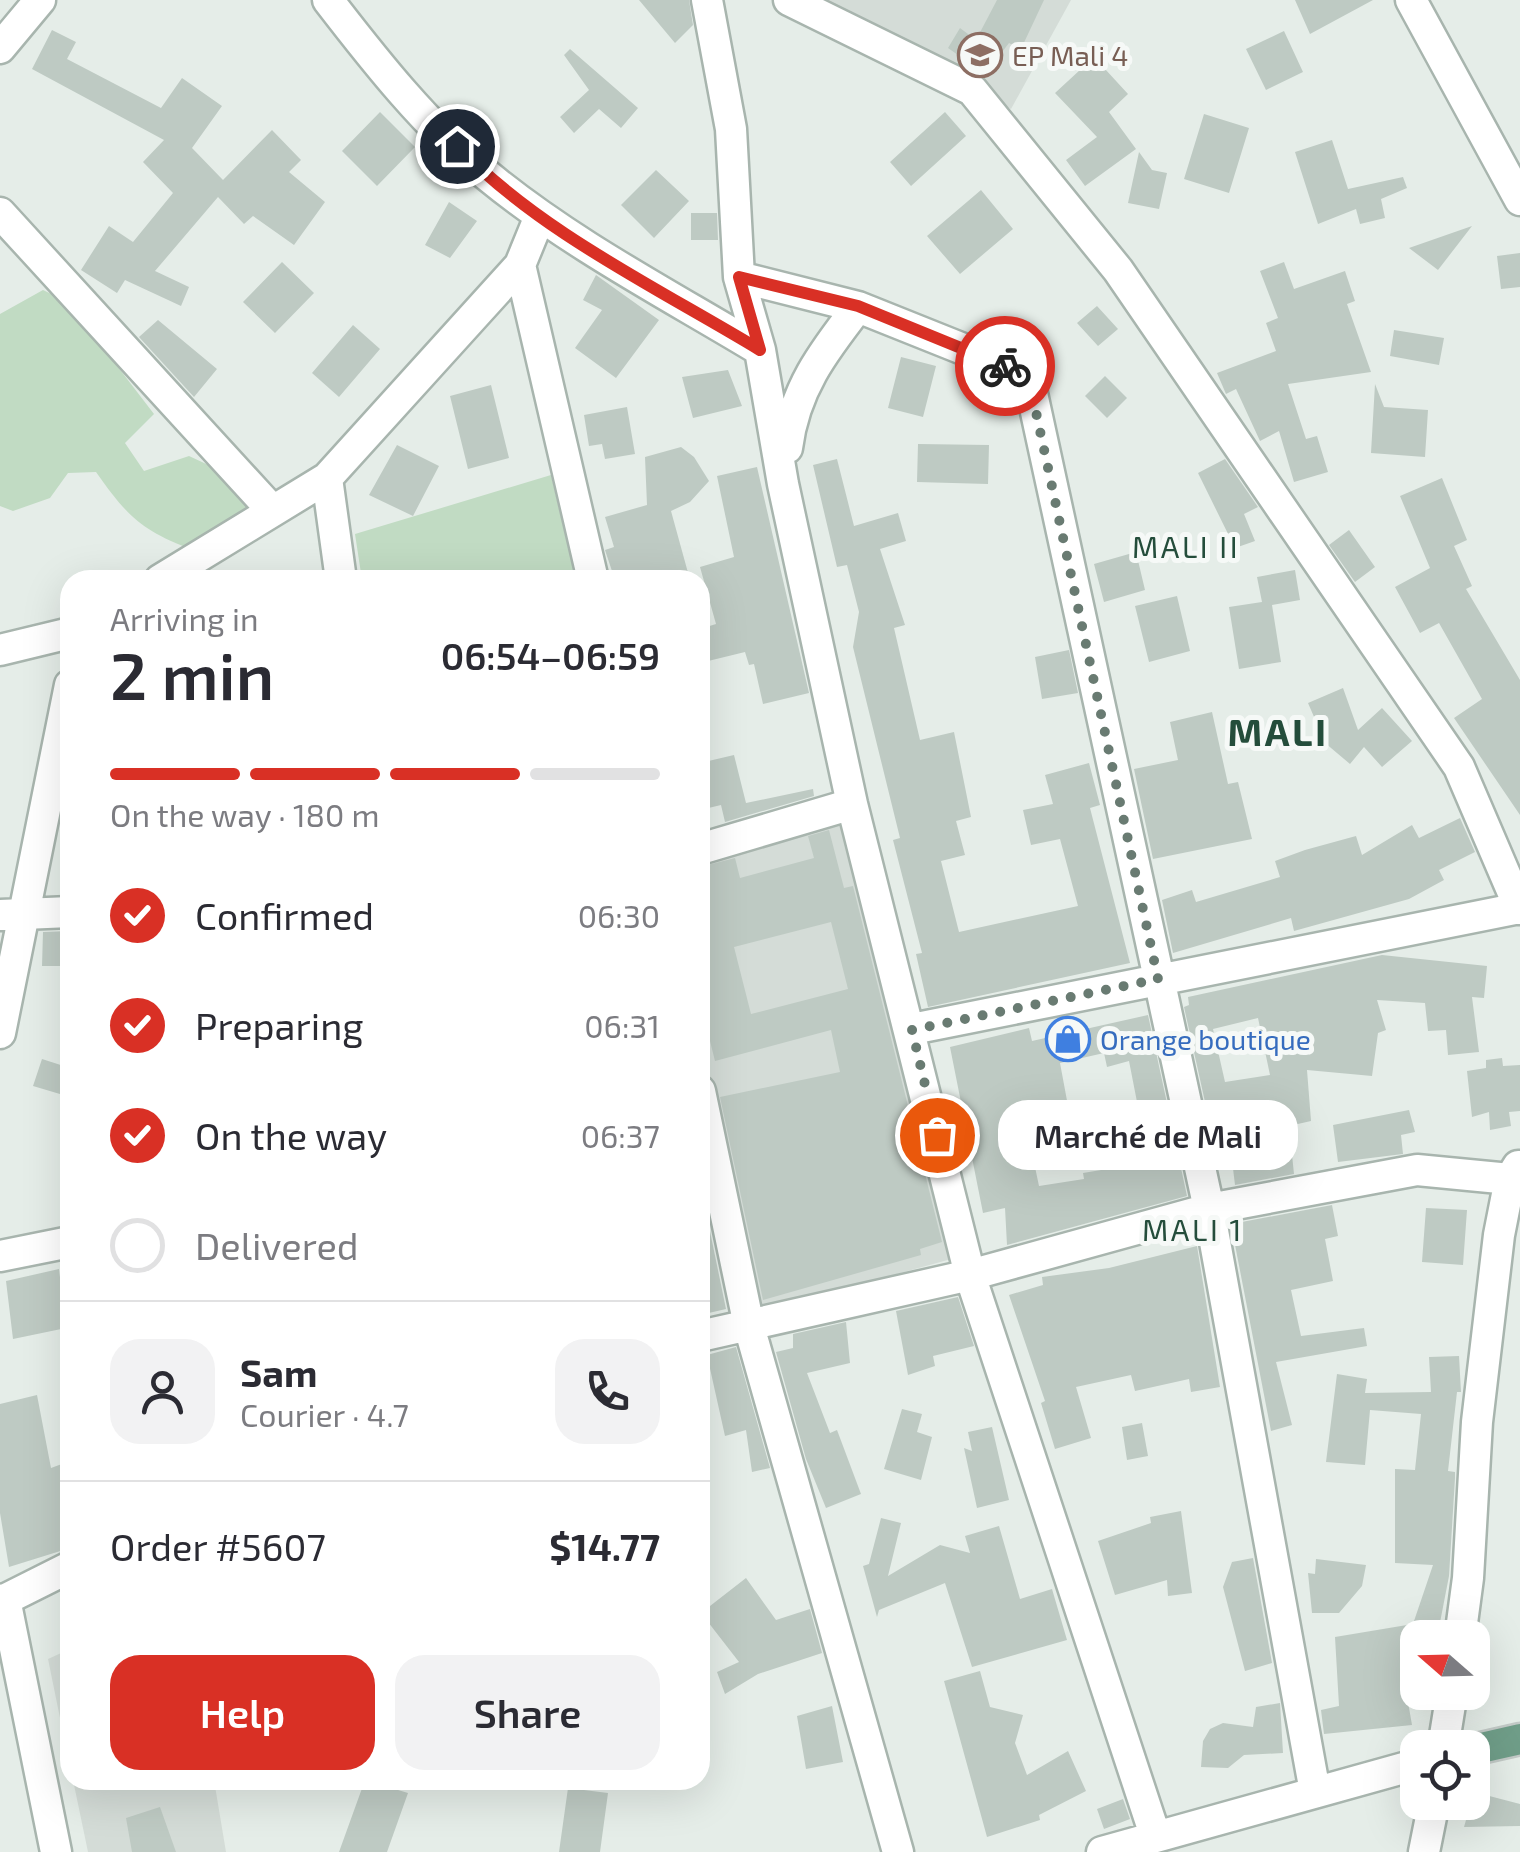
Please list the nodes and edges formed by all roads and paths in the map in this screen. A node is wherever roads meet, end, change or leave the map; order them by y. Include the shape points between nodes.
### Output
1 (40, 0) edge
2 (328, 0) edge
3 (707, 0) edge
4 (788, 0) edge
5 (1412, 0) edge
6 (0, 48) edge
7 (1520, 200) edge
8 (0, 214) edge
9 (540, 216) junction
10 (520, 265) junction
11 (739, 277) junction
12 (858, 306) junction
13 (760, 350) junction
14 (327, 478) junction
15 (783, 484) junction
16 (271, 509) junction
17 (176, 570) edge
18 (340, 570) edge
19 (591, 570) edge
20 (60, 635) edge
21 (0, 650) edge
22 (60, 724) edge
23 (852, 804) junction
24 (710, 846) edge
25 (1520, 908) edge
26 (60, 912) edge
27 (11, 914) edge
28 (1158, 979) junction
29 (912, 1030) junction
30 (0, 1032) edge
31 (710, 1142) edge
32 (1515, 1171) edge
33 (1209, 1209) junction
34 (60, 1244) edge
35 (0, 1256) edge
36 (970, 1275) junction
37 (749, 1326) junction
38 (710, 1334) edge
39 (60, 1572) edge
40 (3, 1600) edge
41 (1462, 1620) edge
42 (1520, 1739) edge
43 (1490, 1746) edge
44 (1400, 1769) edge
45 (1316, 1792) junction
46 (1430, 1820) edge
47 (1165, 1840) edge
48 (56, 1852) edge
49 (898, 1852) edge
50 (1102, 1852) edge
51 (1424, 1852) edge

1 - 6 street
2 - 9 street via 376,62 484,174
3 - 11 street via 731,129
4 - 25 street via 972,90 1118,270 1459,766
5 - 7 street
8 - 16 street
9 - 10 street
9 - 13 street
10 - 14 street
10 - 19 street
11 - 12 street
11 - 13 street
12 - 15 street via 813,366 791,412
12 - 28 street via 1028,375
13 - 15 street
14 - 16 street
14 - 18 street
15 - 23 street
16 - 17 street
20 - 21 street
22 - 27 street
23 - 24 street
23 - 29 street
25 - 28 street
26 - 27 street
27 - 30 street
28 - 29 street
28 - 33 street
29 - 36 street
31 - 37 street
32 - 33 street via 1417,1170
32 - 41 street via 1477,1422
33 - 36 street
33 - 45 street
34 - 35 street
36 - 37 street
36 - 47 street
37 - 38 street
37 - 49 street
39 - 40 street
40 - 48 street
42 - 43 main road
44 - 45 street
45 - 47 street
46 - 51 street
47 - 50 street

